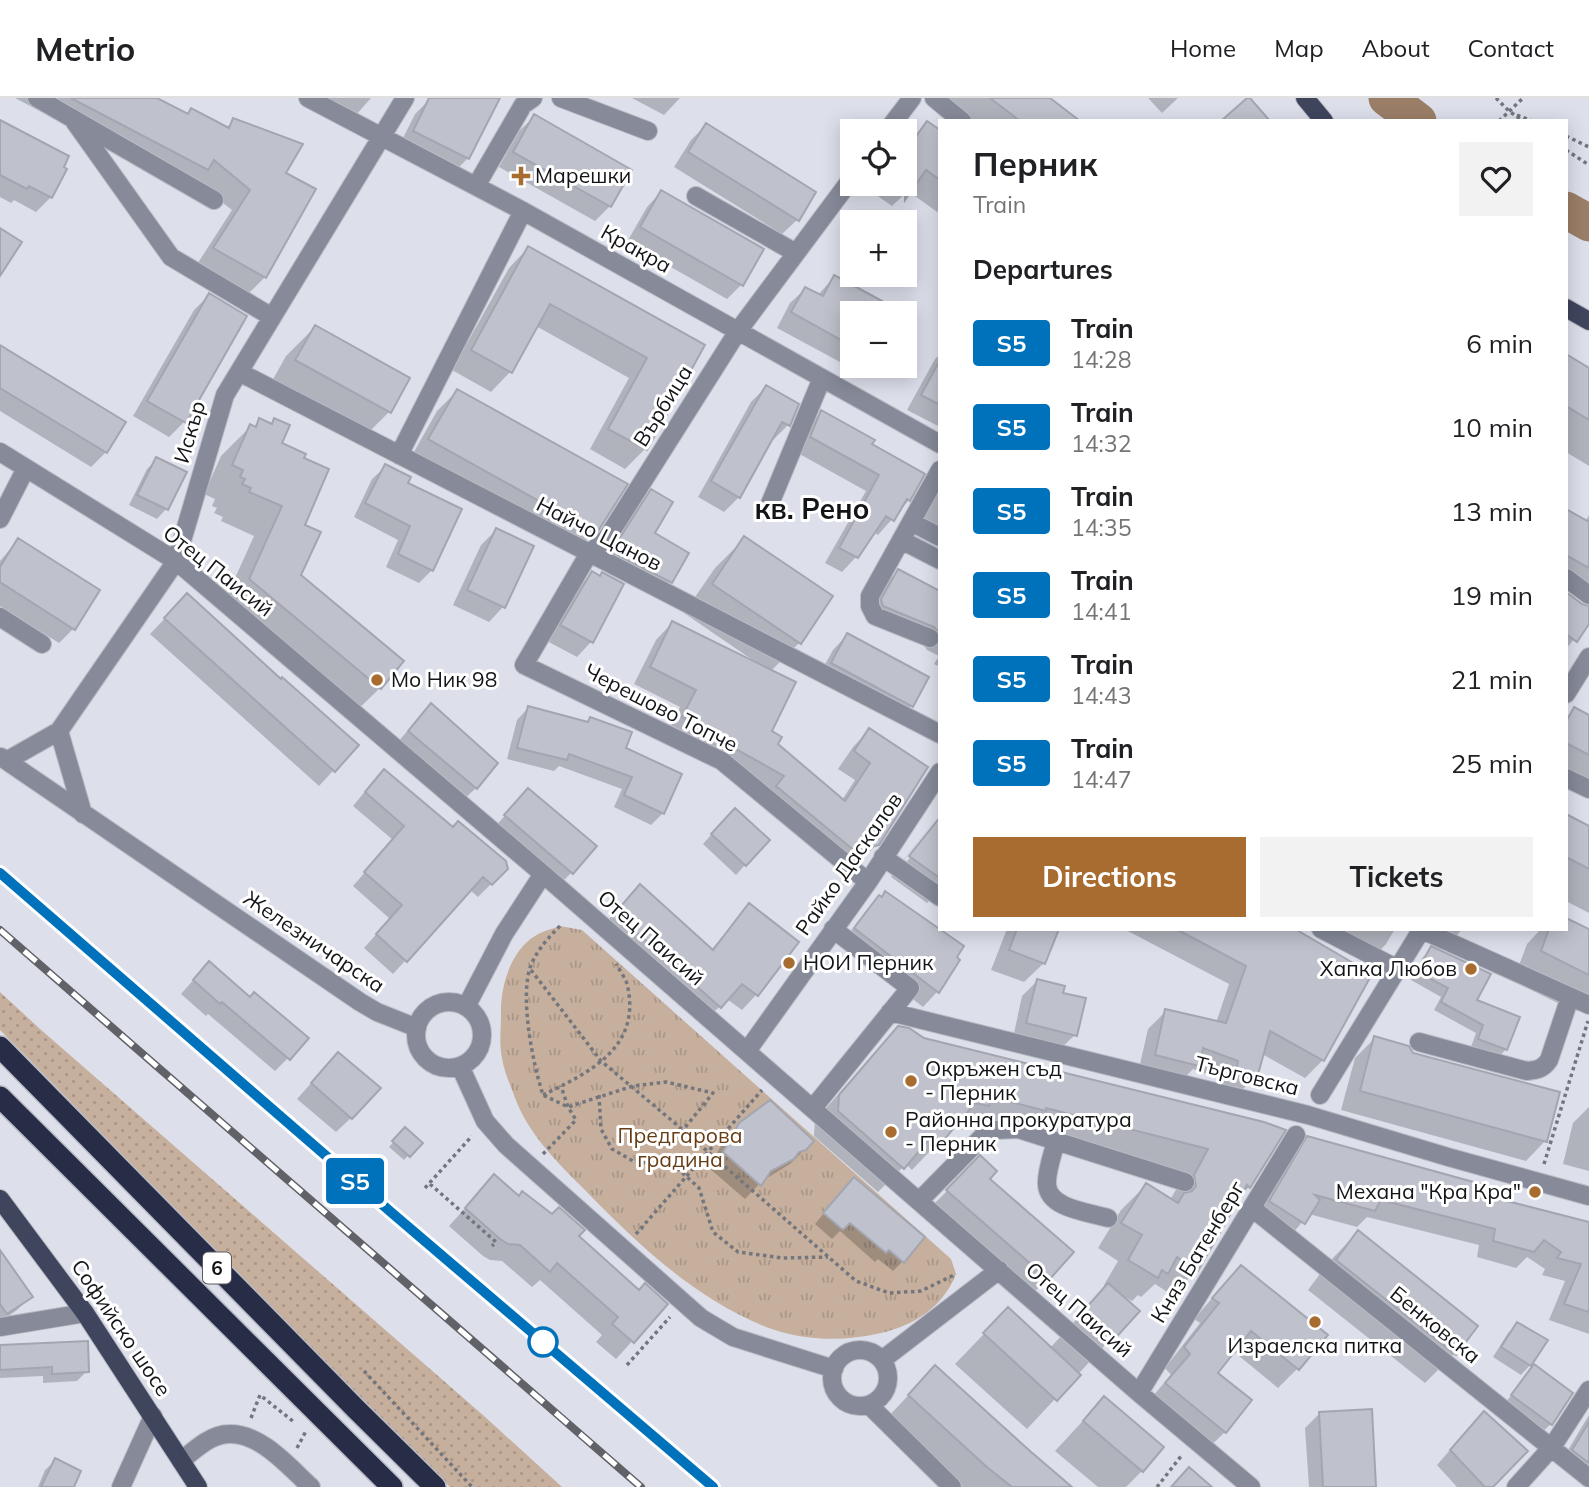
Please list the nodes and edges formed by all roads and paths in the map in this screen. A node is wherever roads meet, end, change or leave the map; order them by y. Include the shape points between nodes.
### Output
1 (37, 98) edge
2 (308, 98) edge
3 (405, 98) edge
4 (533, 98) edge
5 (561, 98) edge
6 (912, 98) edge
7 (934, 98) edge
8 (1305, 98) edge
9 (1496, 98) edge
10 (1523, 98) edge
11 (1509, 111) junction
12 (72, 118) junction
13 (896, 119) edge
14 (960, 119) edge
15 (1322, 119) edge
16 (1501, 119) edge
17 (1521, 119) edge
18 (1527, 119) edge
19 (648, 131) dead end
20 (382, 136) junction
21 (1568, 137) edge
22 (1589, 147) edge
23 (1568, 150) edge
24 (1589, 165) edge
25 (476, 186) junction
26 (840, 194) edge
27 (696, 196) dead end
28 (214, 200) dead end
29 (523, 211) junction
30 (796, 253) junction
31 (1568, 309) edge
32 (272, 317) junction
33 (1589, 321) edge
34 (738, 331) junction
35 (239, 372) junction
36 (822, 378) junction
37 (938, 443) edge
38 (0, 452) edge
39 (399, 455) junction
40 (26, 468) junction
41 (938, 474) edge
42 (769, 506) dead end
43 (0, 519) edge
44 (911, 522) junction
45 (938, 536) edge
46 (901, 540) junction
47 (588, 555) junction
48 (938, 559) edge
49 (176, 561) junction
50 (1568, 580) edge
51 (1589, 595) edge
52 (0, 617) edge
53 (930, 638) dead end
54 (42, 644) dead end
55 (1589, 657) edge
56 (524, 665) joint
57 (1568, 691) edge
58 (59, 731) junction
59 (938, 733) edge
60 (4, 758) edge
61 (938, 775) edge
62 (1568, 779) edge
63 (1589, 789) edge
64 (83, 814) junction
65 (883, 857) junction
66 (543, 874) junction
67 (868, 882) junction
68 (938, 896) edge
69 (560, 926) dead end
70 (833, 929) junction
71 (1325, 931) edge
72 (1421, 931) edge
73 (1426, 931) edge
74 (611, 956) dead end
75 (530, 968) junction
76 (1398, 969) junction
77 (1570, 997) junction
78 (1589, 1005) edge
79 (466, 1007) junction
80 (890, 1012) junction
81 (1589, 1019) edge
82 (416, 1028) junction
83 (1419, 1042) dead end
84 (0, 1047) edge
85 (747, 1051) junction
86 (601, 1061) junction
87 (460, 1066) junction
88 (775, 1075) junction
89 (561, 1086) junction
90 (629, 1087) junction
91 (543, 1095) junction
92 (599, 1095) junction
93 (1320, 1095) dead end
94 (0, 1097) edge
95 (568, 1107) junction
96 (813, 1108) junction
97 (485, 1121) junction
98 (683, 1130) junction
99 (1296, 1135) dead end
100 (1056, 1141) junction
101 (708, 1152) junction
102 (531, 1167) junction
103 (687, 1177) junction
104 (1185, 1182) dead end
105 (1539, 1182) junction
106 (430, 1184) junction
107 (425, 1188) dead end
108 (1589, 1196) edge
109 (0, 1199) edge
110 (920, 1200) junction
111 (1252, 1208) junction
112 (1108, 1218) dead end
113 (492, 1247) dead end
114 (623, 1250) junction
115 (830, 1257) junction
116 (999, 1270) junction
117 (956, 1274) dead end
118 (683, 1301) junction
119 (85, 1313) junction
120 (0, 1328) edge
121 (882, 1360) junction
122 (627, 1365) dead end
123 (834, 1369) junction
124 (381, 1386) dead end
125 (1589, 1390) edge
126 (1139, 1393) junction
127 (869, 1405) junction
128 (286, 1415) dead end
129 (153, 1416) junction
130 (243, 1436) junction
131 (1194, 1439) junction
132 (1552, 1447) junction
133 (181, 1461) junction
134 (1589, 1478) edge
135 (121, 1487) edge
136 (198, 1487) edge
137 (311, 1487) edge
138 (392, 1487) edge
139 (435, 1487) edge
140 (472, 1487) edge
141 (952, 1487) edge
142 (1157, 1487) edge
143 (1251, 1487) edge
144 (1516, 1487) edge

1 - 12 street
2 - 20 street, Кракра
3 - 20 street, Искър
4 - 25 street via 523,105
5 - 19 street
6 - 13 street
7 - 14 street
8 - 15 main road
9 - 11 path
10 - 11 path
11 - 16 path
11 - 17 path
11 - 18 path
12 - 28 street
12 - 32 street via 171,257
20 - 25 street, Кракра
20 - 32 street, Искър
21 - 22 path
23 - 24 path
25 - 29 street, Кракра
26 - 30 street, Върбица
27 - 30 street
29 - 34 street, Кракра
29 - 39 street
30 - 34 street, Върбица
31 - 33 main road
32 - 35 street, Искър
34 - 36 street, Кракра
34 - 47 street, Върбица via 607,538
35 - 39 street, Найчо Цанов
35 - 49 street, Искър via 225,396
36 - 37 street, Кракра
36 - 42 street
38 - 40 street, Отец Паисий
39 - 47 street, Найчо Цанов
40 - 43 street
40 - 49 street, Отец Паисий
41 - 44 street
44 - 45 street
44 - 46 street
46 - 48 street
46 - 53 street via 870,596 870,606 875,616
47 - 56 street, Върбица
47 - 59 street, Найчо Цанов
49 - 58 street, Искър
49 - 66 street, Отец Паисий
50 - 51 street
52 - 54 street
55 - 57 street
56 - 67 street, Черешово Топче via 722,761
58 - 60 street, Искър
58 - 64 street
60 - 64 street, Железничарска
61 - 65 street, Райко Даскалов
62 - 63 street
64 - 82 street, Железничарска via 360,1002
65 - 67 street, Райко Даскалов
65 - 68 street
66 - 79 street via 504,934
66 - 85 street, Отец Паисий
67 - 70 street, Райко Даскалов
69 - 75 path via 541,945
70 - 80 street via 910,988
70 - 85 street, Райко Даскалов
71 - 76 street
72 - 76 street
73 - 77 street
74 - 86 path via 628,987 628,1021 618,1046
75 - 86 path
75 - 91 path via 530,1040
76 - 93 street
77 - 78 street
77 - 83 street via 1549,1060 1538,1070 1527,1072
79 - 82 street via 436,1004
79 - 87 street via 478,1020 481,1038 475,1055
80 - 96 street
80 - 105 street, Търговска via 1308,1115
81 - 105 path
82 - 87 street via 418,1045 427,1060 443,1067
84 - 139 highway, 6
85 - 88 street, Отец Паисий
86 - 89 path via 591,1072
86 - 90 path
87 - 97 street
88 - 96 street, Отец Паисий
88 - 101 path
89 - 91 path
89 - 95 path
90 - 92 path
90 - 98 path
90 - 98 path via 666,1082 713,1093
91 - 95 path
92 - 95 path
92 - 103 path via 601,1129 612,1149 633,1161 676,1167
94 - 138 highway, 6
95 - 102 path via 576,1120
96 - 110 street, Отец Паисий
97 - 102 street
97 - 106 path
98 - 101 path
99 - 111 street, Княз Батенберг
100 - 104 street
100 - 110 street via 1018,1129 996,1130 983,1136
100 - 112 street via 1047,1188 1052,1197 1060,1204
101 - 103 path
101 - 115 path
102 - 114 street
103 - 114 path
103 - 115 path via 699,1188 713,1232 738,1252 783,1258
105 - 108 street, Търговска
106 - 107 path
106 - 113 path via 496,1242
109 - 119 main road, Софийско шосе
110 - 116 street, Отец Паисий
111 - 126 street, Княз Батенберг
111 - 132 street, Бенковска
114 - 118 street
115 - 117 path via 856,1281 889,1293 920,1292
116 - 121 street
116 - 126 street, Отец Паисий
118 - 122 path
118 - 123 street via 733,1337
119 - 120 street
119 - 129 main road, Софийско шосе
121 - 123 street via 868,1351 851,1351
121 - 127 street via 887,1385 884,1394
123 - 127 street via 837,1394 852,1405
124 - 140 path via 364,1371
125 - 132 street
126 - 131 street, Отец Паисий
127 - 141 street
128 - 130 path via 260,1395
129 - 133 main road, Софийско шосе
129 - 135 street
130 - 133 street via 228,1434 205,1442
130 - 137 street via 279,1457
131 - 142 path
131 - 143 street, Отец Паисий
132 - 134 street, Бенковска
132 - 144 street
133 - 136 main road, Софийско шосе

